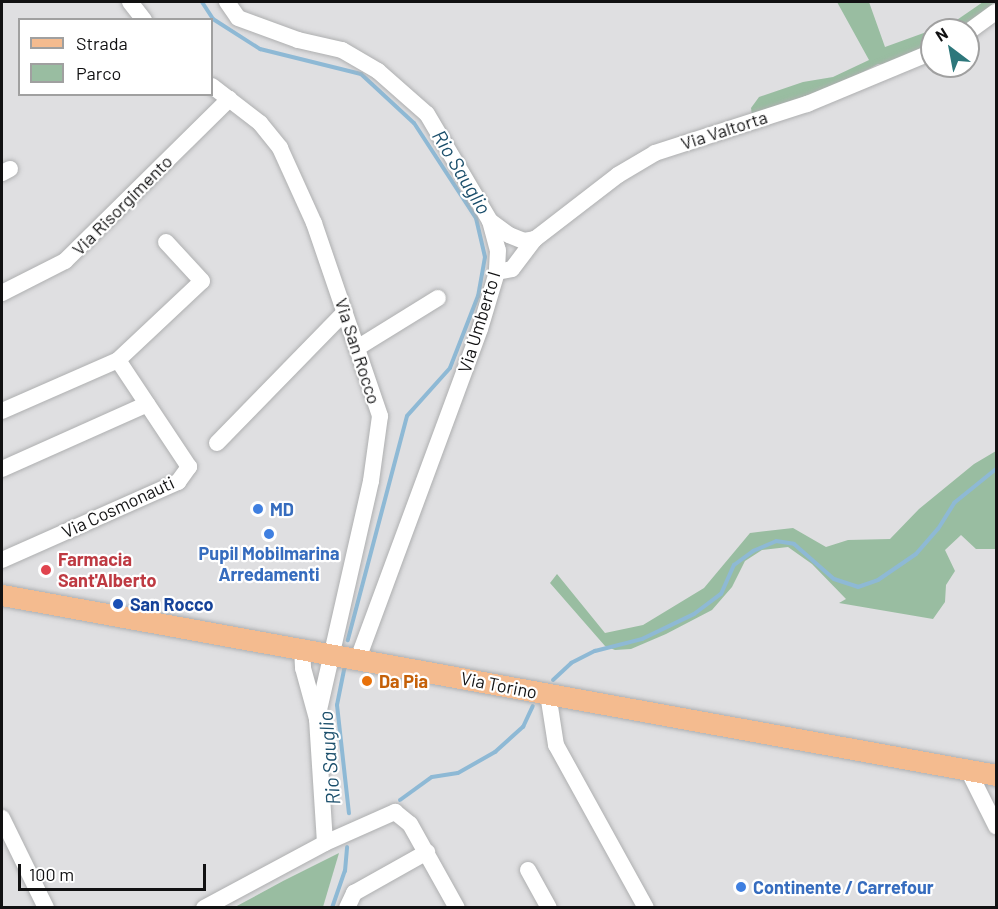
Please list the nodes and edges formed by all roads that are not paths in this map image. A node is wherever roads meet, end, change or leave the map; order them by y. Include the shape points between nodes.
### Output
1 (130, 2) edge
2 (226, 2) edge
3 (996, 12) edge
4 (142, 18) edge
5 (980, 23) edge
6 (920, 57) edge
7 (213, 87) edge
8 (229, 99) junction
9 (490, 221) junction
10 (535, 239) junction
11 (166, 242) dead end
12 (497, 273) junction
13 (2, 293) edge
14 (438, 298) dead end
15 (345, 312) junction
16 (357, 348) junction
17 (118, 360) junction
18 (147, 404) junction
19 (2, 411) edge
20 (217, 443) dead end
21 (2, 469) edge
22 (2, 560) edge
23 (2, 595) edge
24 (302, 648) junction
25 (333, 653) junction
26 (358, 658) junction
27 (548, 694) junction
28 (317, 719) junction
29 (968, 770) junction
30 (996, 775) edge
31 (2, 818) edge
32 (996, 826) edge
33 (325, 843) junction
34 (427, 852) junction
35 (528, 870) dead end
36 (46, 908) edge
37 (204, 908) edge
38 (347, 908) edge
39 (457, 908) edge
40 (549, 908) edge
41 (646, 908) edge

1 - 4 street
2 - 9 street, Via Umberto I via 238,18 298,40 342,50 378,71 427,114
3 - 5 street
6 - 10 street, Via Valtorta via 807,104 655,153 618,175
7 - 8 street, Via San Rocco
8 - 13 street, Via Risorgimento via 65,261
8 - 15 street, Via San Rocco via 260,123 280,148 314,224
9 - 10 street via 524,241
9 - 12 street, Via Umberto I via 498,250
10 - 12 street, Via Valtorta via 512,268
11 - 17 street via 202,281
12 - 26 street, Via Umberto I via 480,329
14 - 16 street
15 - 16 street, Via San Rocco
15 - 20 street
16 - 25 street, Via San Rocco via 380,416 371,481
17 - 18 street, Via Cosmonauti
17 - 19 street
18 - 21 street
18 - 22 street, Via Cosmonauti via 189,467 178,482
23 - 24 main road, Via Torino
24 - 25 main road, Via Torino
24 - 28 street via 303,668
25 - 26 main road, Via Torino
25 - 28 street, Via San Rocco
26 - 27 main road, Via Torino
27 - 29 main road, Via Torino
27 - 41 street via 556,745
28 - 33 street
29 - 30 main road, Via Torino
29 - 32 street
31 - 36 street
33 - 34 street via 396,812 410,824
33 - 37 street
34 - 38 street via 354,893
34 - 39 street
35 - 40 street

